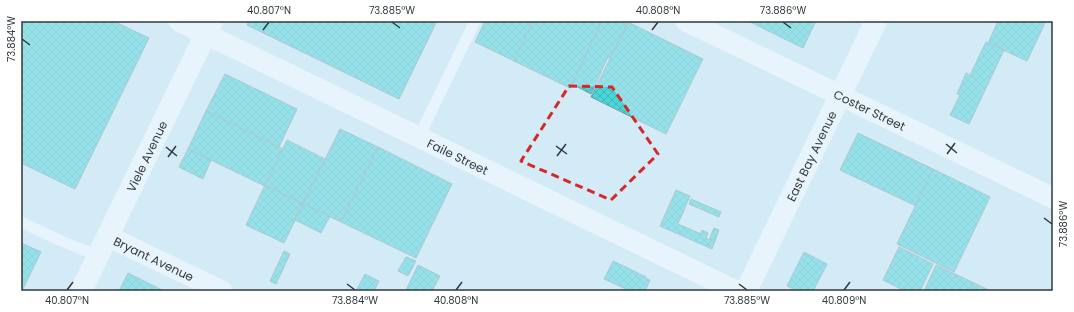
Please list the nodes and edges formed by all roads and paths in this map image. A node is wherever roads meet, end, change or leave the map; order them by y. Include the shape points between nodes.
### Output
1 (179, 21) edge
2 (475, 21) edge
3 (686, 21) edge
4 (876, 21) edge
5 (208, 27) edge
6 (840, 96) junction
7 (419, 137) junction
8 (1053, 198) edge
9 (21, 222) edge
10 (107, 236) junction
11 (98, 256) junction
12 (81, 291) edge
13 (222, 291) edge
14 (736, 291) edge
15 (746, 291) edge

1 - 5 street, Faile Street
2 - 7 lane
3 - 6 street, Coster Street
4 - 6 main road, East Bay Avenue
5 - 7 street, Faile Street
5 - 10 main road, Viele Avenue
6 - 8 street, Coster Street
6 - 15 main road, East Bay Avenue
7 - 14 street, Faile Street
9 - 11 lane, Bryant Avenue
10 - 11 main road, Viele Avenue
10 - 13 street, Bryant Avenue
11 - 12 main road, Viele Avenue

